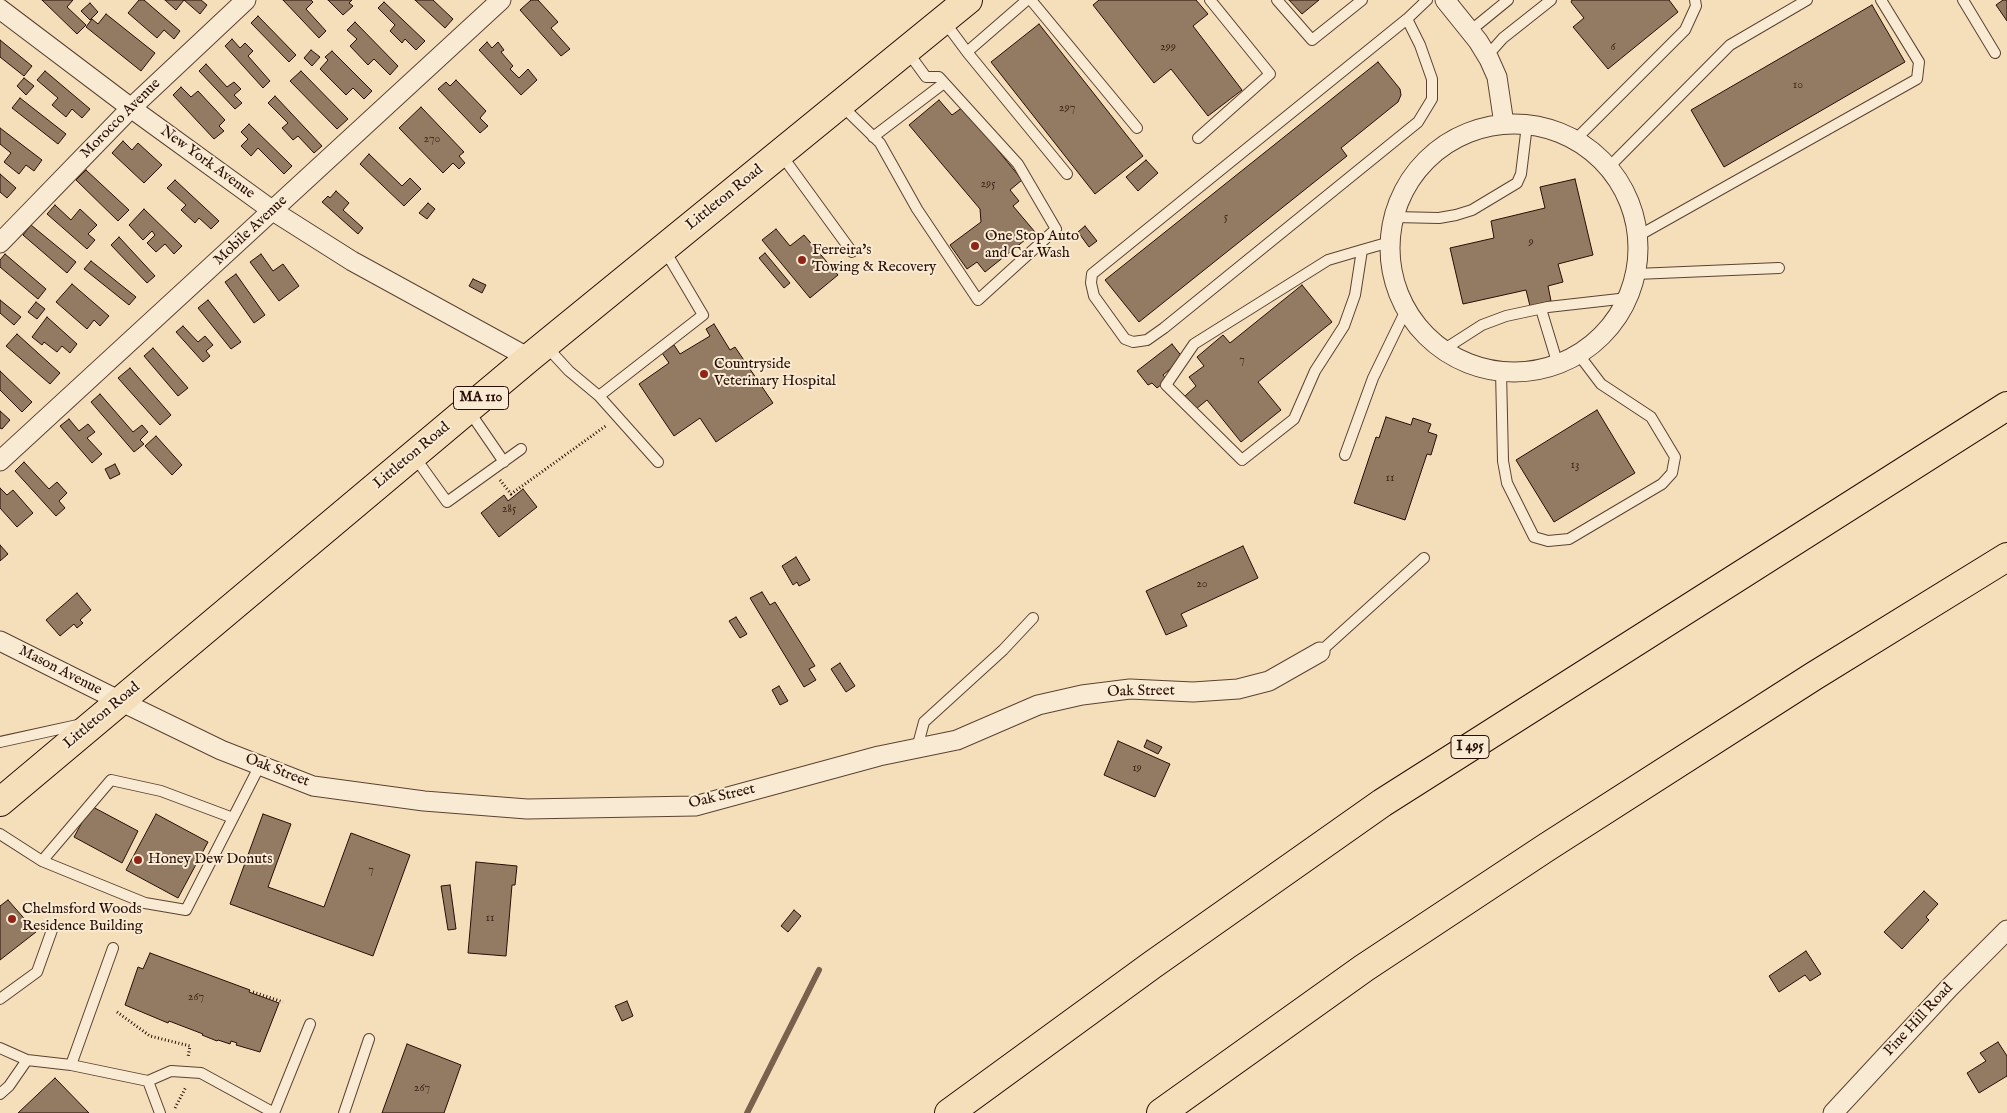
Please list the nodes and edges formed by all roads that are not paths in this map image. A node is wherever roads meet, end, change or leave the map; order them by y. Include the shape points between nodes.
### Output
1 (246, 0) edge
2 (501, 0) edge
3 (968, 0) edge
4 (1029, 0) edge
5 (1210, 0) edge
6 (1277, 0) edge
7 (1362, 0) edge
8 (1428, 0) edge
9 (1445, 0) edge
10 (1508, 0) edge
11 (1551, 0) edge
12 (1694, 0) edge
13 (1807, 0) edge
14 (1881, 0) edge
15 (1963, 0) edge
16 (0, 9) edge
17 (1407, 19) junction
18 (943, 20) junction
19 (1470, 31) junction
20 (906, 50) junction
21 (967, 52) junction
22 (1995, 54) dead end
23 (1487, 56) junction
24 (944, 83) junction
25 (840, 104) junction
26 (131, 108) junction
27 (1504, 124) junction
28 (1527, 125) junction
29 (1137, 128) dead end
30 (873, 136) junction
31 (1198, 138) dead end
32 (1575, 140) junction
33 (780, 153) junction
34 (1609, 167) junction
35 (1067, 174) dead end
36 (273, 211) junction
37 (1394, 218) junction
38 (1638, 236) junction
39 (1390, 242) junction
40 (0, 243) edge
41 (664, 248) junction
42 (1362, 250) junction
43 (852, 252) dead end
44 (1779, 268) dead end
45 (1636, 274) junction
46 (1628, 298) junction
47 (1541, 309) junction
48 (1406, 310) junction
49 (1442, 350) junction
50 (537, 351) junction
51 (1579, 354) junction
52 (1558, 365) junction
53 (1501, 371) junction
54 (599, 396) junction
55 (2007, 406) edge
56 (468, 409) junction
57 (521, 449) dead end
58 (413, 455) junction
59 (1345, 455) dead end
60 (0, 461) edge
61 (504, 462) junction
62 (658, 462) dead end
63 (2007, 557) edge
64 (1424, 558) dead end
65 (1032, 618) dead end
66 (0, 641) edge
67 (1320, 652) joint
68 (120, 701) junction
69 (97, 720) junction
70 (0, 742) edge
71 (917, 748) junction
72 (260, 765) junction
73 (0, 802) edge
74 (233, 818) junction
75 (0, 834) edge
76 (42, 861) junction
77 (52, 930) dead end
78 (2007, 930) edge
79 (113, 948) dead end
80 (0, 999) edge
81 (310, 1024) dead end
82 (369, 1039) dead end
83 (0, 1048) edge
84 (27, 1060) junction
85 (70, 1065) junction
86 (148, 1081) junction
87 (0, 1094) edge
88 (160, 1113) edge
89 (274, 1113) edge
90 (344, 1113) edge
91 (949, 1113) edge
92 (1161, 1113) edge
93 (1833, 1113) edge

1 - 26 street, Morocco Avenue
2 - 36 street, Mobile Avenue
3 - 18 main road, Littleton Road / MA 110
4 - 21 lane
4 - 29 lane
5 - 31 lane via 1270,74
6 - 7 lane via 1312,40
8 - 17 lane
9 - 19 street
10 - 19 lane
11 - 23 lane via 1503,38
12 - 32 lane via 1696,6 1685,30
13 - 34 lane via 1730,45
14 - 38 lane via 1919,62 1917,79
15 - 22 lane
16 - 26 street, New York Avenue
17 - 17 lane via 1432,79 1432,99 1418,122 1164,328 1147,340 1133,342 1124,339 1094,296 1092,274
18 - 20 main road, Littleton Road / MA 110
18 - 21 lane
19 - 23 street
20 - 24 lane via 926,77 939,78
20 - 25 main road, Littleton Road / MA 110
21 - 35 lane
23 - 27 street via 1497,77
24 - 30 lane
24 - 30 lane via 1018,164 1056,229 978,300 916,209
25 - 30 lane
25 - 33 main road, Littleton Road / MA 110
26 - 36 street, New York Avenue
26 - 40 street, Morocco Avenue
27 - 28 street
27 - 37 street via 1469,132 1438,150 1413,175
28 - 32 street
28 - 37 lane via 1517,183 1456,216
32 - 34 street
33 - 41 main road, Littleton Road / MA 110
33 - 43 lane
34 - 38 street via 1634,213
36 - 50 street, New York Avenue via 352,261
36 - 60 street, Mobile Avenue
37 - 39 street
38 - 45 street
39 - 42 lane
39 - 48 street via 1393,277
41 - 50 main road, Littleton Road / MA 110
41 - 54 lane via 703,315
42 - 42 lane via 1328,260 1194,344 1166,385 1242,460 1294,419 1315,371 1344,326 1355,295
44 - 45 lane
45 - 46 street
46 - 47 lane
46 - 51 street via 1613,324 1598,341
47 - 49 lane via 1482,325
47 - 52 lane
48 - 49 street
48 - 59 lane via 1373,378
49 - 53 street via 1467,364
50 - 54 lane via 569,371
50 - 56 main road, Littleton Road / MA 110
51 - 52 street
51 - 53 lane via 1601,384 1651,417 1675,457 1672,473 1662,484 1569,539 1534,537 1506,483
52 - 53 street via 1536,371
54 - 62 lane
55 - 91 main road, I 495 via 1382,803
56 - 58 main road, Littleton Road / MA 110
56 - 61 lane
57 - 61 lane
58 - 61 lane via 447,502
58 - 68 main road, Littleton Road / MA 110
63 - 92 main road via 1538,852 1364,968
64 - 67 lane
65 - 71 lane via 1003,650 924,722
66 - 68 street, Mason Avenue
67 - 71 street, Oak Street via 1269,681 1238,690 1130,689 1082,694 1038,705 957,740
68 - 69 main road, Littleton Road / MA 110
68 - 72 street, Oak Street via 221,750
69 - 70 lane
69 - 73 main road, Littleton Road / MA 110
71 - 72 street, Oak Street via 695,806 623,808 527,809 424,801 313,786
72 - 74 lane
74 - 76 lane via 161,791 111,780
74 - 76 lane via 186,910 146,903
75 - 76 lane
77 - 80 lane via 37,972
78 - 93 street, Pine Hill Road via 1948,988
79 - 85 lane
81 - 89 lane
82 - 90 lane
83 - 84 lane
84 - 85 lane
84 - 87 lane
85 - 86 lane
86 - 88 lane
86 - 89 lane via 171,1071 201,1073

